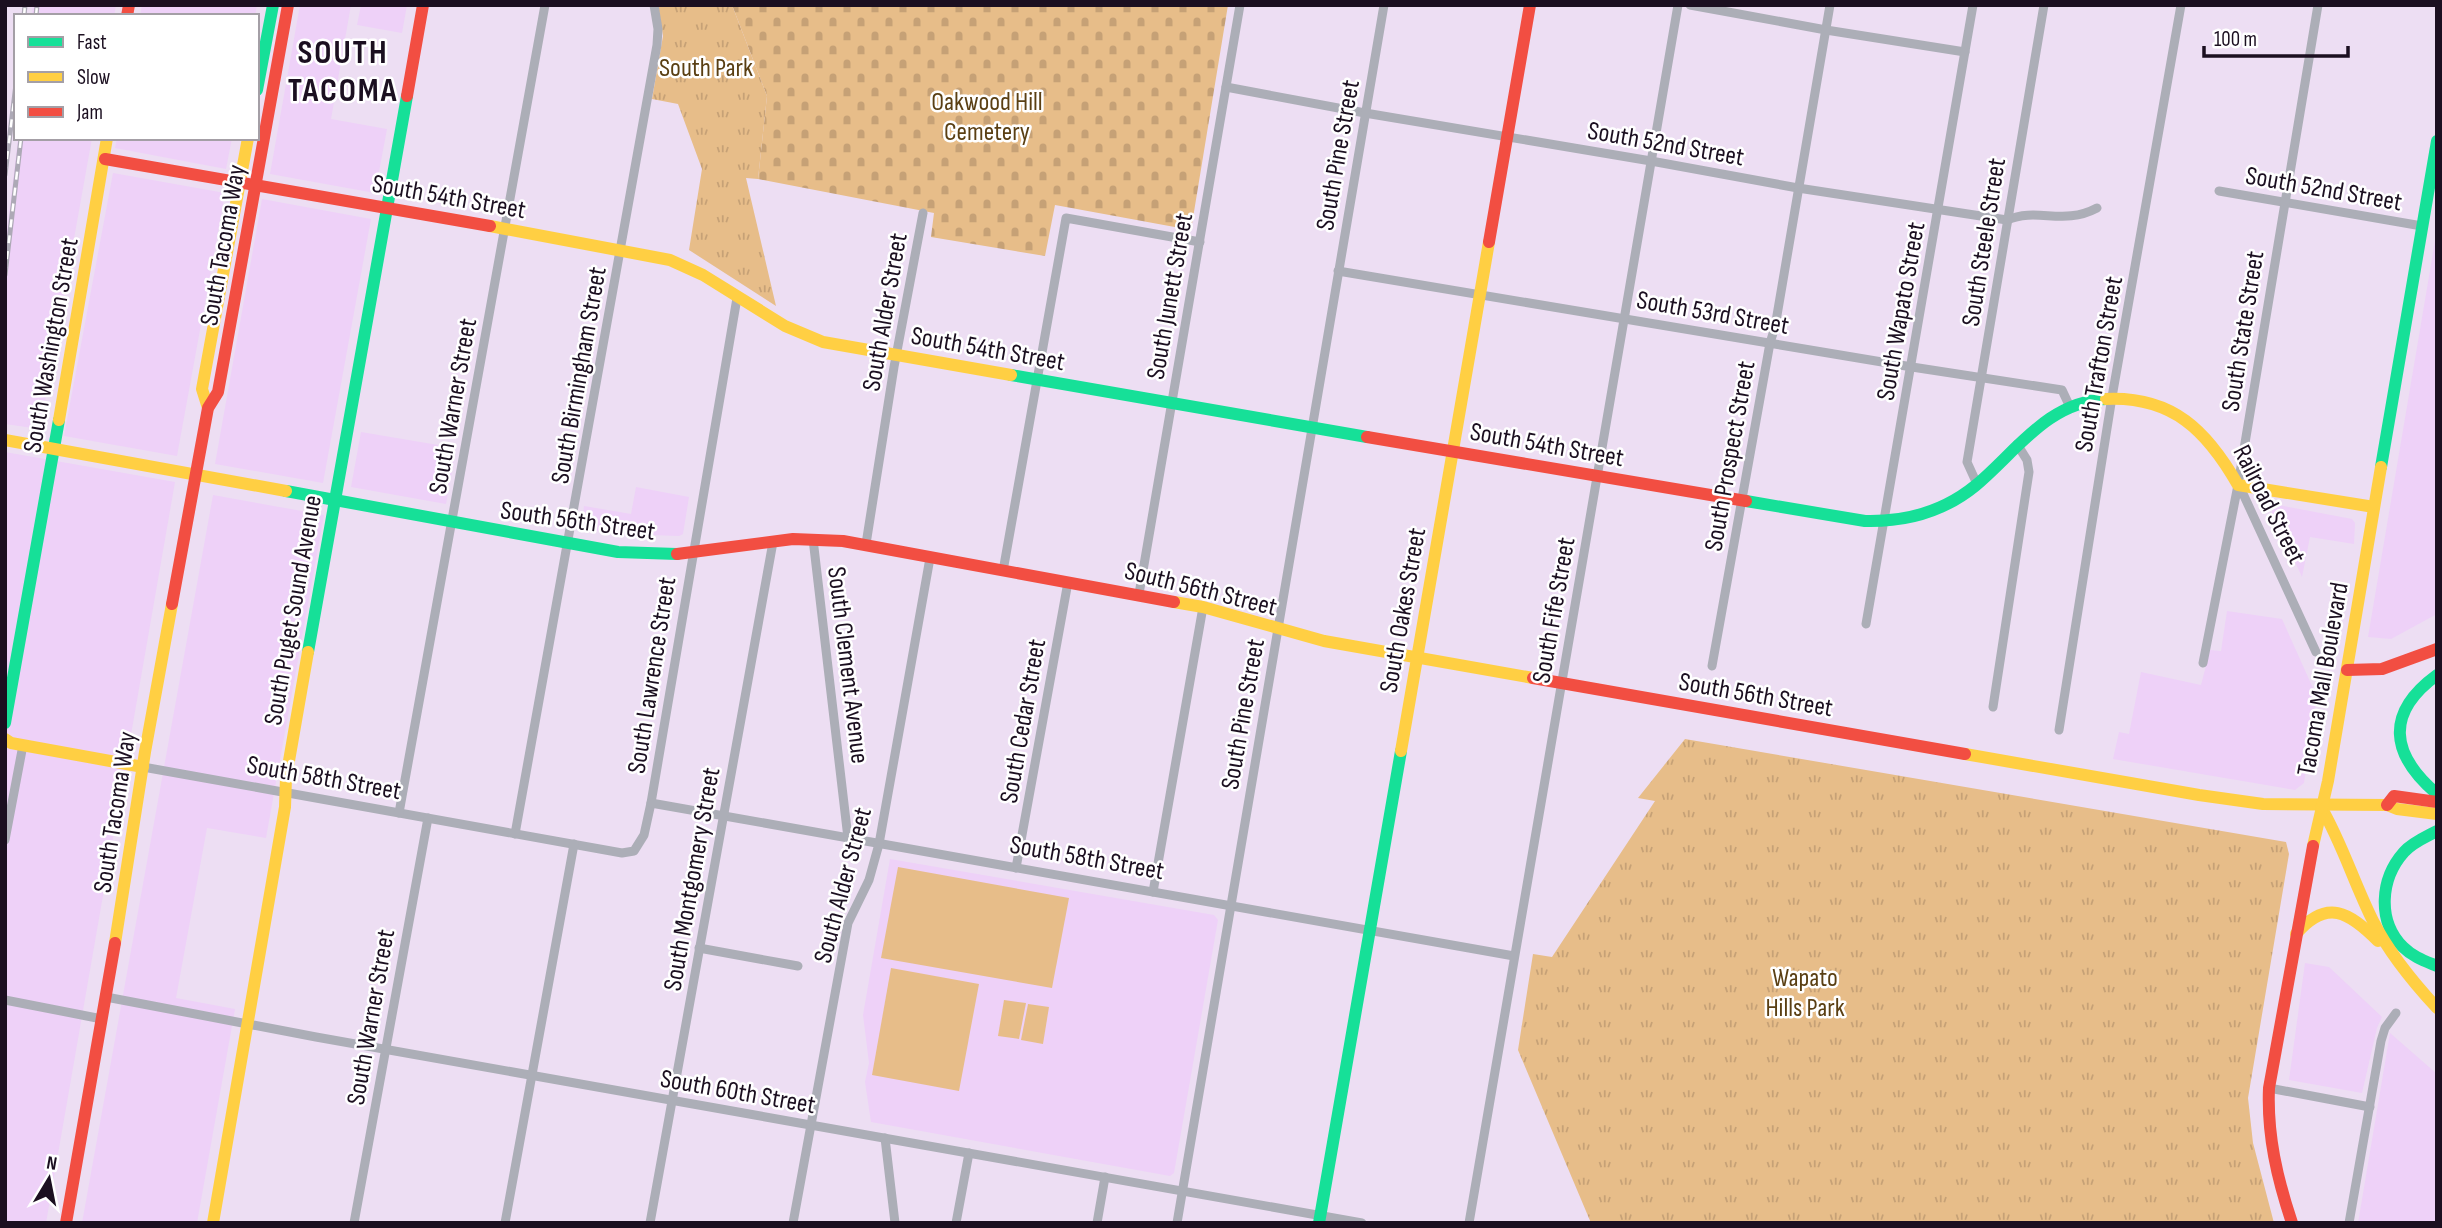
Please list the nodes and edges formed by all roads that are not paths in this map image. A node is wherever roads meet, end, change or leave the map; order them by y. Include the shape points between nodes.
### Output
1 (273, 5) edge
2 (288, 5) edge
3 (423, 5) edge
4 (545, 5) edge
5 (654, 5) edge
6 (1240, 5) edge
7 (1384, 5) edge
8 (1530, 5) edge
9 (1678, 5) edge
10 (1690, 5) edge
11 (1830, 5) edge
12 (1973, 5) edge
13 (2044, 5) edge
14 (2181, 5) edge
15 (2318, 5) edge
16 (1826, 30) junction
17 (1965, 51) junction
18 (259, 79) edge
19 (1226, 87) junction
20 (1365, 113) junction
21 (1507, 137) junction
22 (107, 140) edge
23 (248, 140) edge
24 (2437, 141) edge
25 (105, 159) junction
26 (1651, 161) junction
27 (241, 182) junction
28 (256, 185) junction
29 (1798, 188) junction
30 (2219, 191) dead end
31 (2284, 202) junction
32 (2097, 208) dead end
33 (387, 209) junction
34 (1939, 209) junction
35 (923, 213) dead end
36 (2007, 219) junction
37 (2422, 226) junction
38 (505, 229) junction
39 (1200, 242) junction
40 (621, 249) junction
41 (1338, 271) junction
42 (1481, 294) junction
43 (737, 298) junction
44 (1624, 318) junction
45 (1770, 343) junction
46 (897, 355) junction
47 (1912, 368) junction
48 (1036, 379) junction
49 (1982, 379) junction
50 (2112, 397) junction
51 (1172, 404) junction
52 (2070, 407) junction
53 (208, 408) junction
54 (1312, 428) junction
55 (5, 440) edge
56 (2017, 444) junction
57 (54, 449) junction
58 (1453, 451) junction
59 (195, 475) junction
60 (1597, 476) junction
61 (1977, 484) junction
62 (2238, 485) junction
63 (335, 499) junction
64 (1743, 502) junction
65 (2374, 507) junction
66 (452, 523) junction
67 (1884, 523) junction
68 (813, 539) junction
69 (773, 542) junction
70 (569, 543) junction
71 (866, 544) junction
72 (692, 552) junction
73 (930, 558) junction
74 (1003, 571) junction
75 (1068, 582) junction
76 (1139, 594) junction
77 (1203, 607) junction
78 (1866, 624) dead end
79 (1278, 629) junction
80 (2437, 649) edge
81 (2316, 652) dead end
82 (1417, 656) junction
83 (2203, 663) dead end
84 (1712, 666) dead end
85 (2347, 670) junction
86 (2437, 675) edge
87 (1562, 682) junction
88 (1993, 707) dead end
89 (5, 723) edge
90 (2059, 730) dead end
91 (5, 739) edge
92 (23, 745) junction
93 (143, 767) junction
94 (287, 793) junction
95 (2437, 794) edge
96 (2437, 802) edge
97 (651, 803) junction
98 (2386, 805) junction
99 (2321, 807) junction
100 (399, 813) junction
101 (2437, 814) edge
102 (724, 816) junction
103 (428, 818) junction
104 (2437, 831) edge
105 (515, 834) junction
106 (848, 838) junction
107 (5, 840) edge
108 (574, 844) junction
109 (879, 844) junction
110 (636, 849) joint
111 (1016, 868) junction
112 (1153, 892) junction
113 (1231, 906) junction
114 (1370, 930) junction
115 (2296, 934) junction
116 (699, 948) junction
117 (1514, 956) junction
118 (798, 966) dead end
119 (2437, 966) edge
120 (2412, 980) junction
121 (106, 997) junction
122 (5, 1000) edge
123 (2437, 1008) edge
124 (2396, 1013) dead end
125 (102, 1019) junction
126 (247, 1024) junction
127 (386, 1050) junction
128 (531, 1076) junction
129 (2269, 1088) junction
130 (672, 1100) junction
131 (2370, 1107) junction
132 (811, 1125) junction
133 (885, 1138) junction
134 (969, 1153) junction
135 (1105, 1177) junction
136 (1182, 1191) junction
137 (1319, 1219) edge
138 (66, 1223) edge
139 (213, 1223) edge
140 (354, 1223) edge
141 (505, 1223) edge
142 (650, 1223) edge
143 (793, 1223) edge
144 (895, 1223) edge
145 (956, 1223) edge
146 (1097, 1223) edge
147 (1177, 1223) edge
148 (1362, 1223) edge
149 (1469, 1223) edge
150 (2292, 1223) edge
151 (2350, 1223) edge

1 - 18 main road
2 - 28 main road, South Tacoma Way
3 - 33 main road, South Puget Sound Avenue
4 - 38 street, South Warner Street
5 - 40 street, South Birmingham Street via 657,45
6 - 19 street, South Junett Street
7 - 20 street, South Pine Street
8 - 21 main road, South Oakes Street
9 - 26 street, South Fife Street
10 - 16 street
11 - 16 street, South Prospect Street
12 - 17 street, South Wapato Street
13 - 36 street, South Steele Street
14 - 50 street, South Trafton Street
15 - 31 street, South State Street
16 - 17 street
16 - 29 street, South Prospect Street
17 - 34 street, South Wapato Street
19 - 20 street, South 52nd Street
19 - 39 street, South Junett Street
20 - 21 street, South 52nd Street
20 - 41 street, South Pine Street
21 - 26 street, South 52nd Street
21 - 42 main road, South Oakes Street
22 - 25 main road, South Washington Street
23 - 27 main road, South Tacoma Way
24 - 37 main road, Tacoma Mall Boulevard
25 - 27 main road, South 54th Street
25 - 57 main road, South Washington Street
26 - 29 street, South 52nd Street
26 - 44 street, South Fife Street
27 - 28 main road, South 54th Street
27 - 53 main road, South Tacoma Way via 202,389
28 - 33 main road, South 54th Street
28 - 53 main road, South Tacoma Way via 218,392
29 - 34 street, South 52nd Street
29 - 45 street, South Prospect Street
30 - 31 street, South 52nd Street
31 - 37 street, South 52nd Street
31 - 62 street, South State Street
32 - 36 street, South 52nd Street via 2059,218 2031,214
33 - 38 main road, South 54th Street
33 - 63 main road, South Puget Sound Avenue
34 - 36 street, South 52nd Street
34 - 47 street, South Wapato Street
35 - 46 street, South Alder Street
36 - 49 street, South Steele Street
37 - 65 main road, Tacoma Mall Boulevard
38 - 40 main road, South 54th Street
38 - 66 street, South Warner Street
39 - 48 street via 1066,218
39 - 51 street, South Junett Street
40 - 43 main road, South 54th Street via 681,264
40 - 70 street, South Birmingham Street
41 - 42 street, South 53rd Street
41 - 54 street, South Pine Street
42 - 44 street, South 53rd Street
42 - 58 main road, South Oakes Street
43 - 46 main road, South 54th Street via 797,334
43 - 72 street, South Lawrence Street
44 - 45 street, South 53rd Street
44 - 60 street, South Fife Street
45 - 47 street, South 53rd Street
45 - 64 street, South Prospect Street
46 - 48 main road, South 54th Street
46 - 71 street, South Alder Street
47 - 49 street, South 53rd Street
47 - 67 street, South Wapato Street
48 - 51 main road, South 54th Street
48 - 74 street
49 - 52 street, South 53rd Street via 2062,390
49 - 61 street, South Steele Street via 1967,462
50 - 52 main road, Railroad Street
50 - 62 main road, Railroad Street via 2146,401 2180,415 2207,438
50 - 90 street, South Trafton Street
51 - 54 main road, South 54th Street
51 - 76 street, South Junett Street
52 - 56 main road
53 - 59 main road, South Tacoma Way
54 - 58 main road, South 54th Street
54 - 79 street, South Pine Street
55 - 57 main road, South 56th Street
56 - 61 main road
56 - 88 street via 2029,472
57 - 59 main road, South 56th Street
57 - 89 main road, South Washington Street
58 - 60 main road, South 54th Street
58 - 82 main road, South Oakes Street
59 - 63 main road, South 56th Street
59 - 93 main road, South Tacoma Way
60 - 64 main road, South 54th Street
60 - 87 street, South Fife Street
61 - 67 main road via 1940,509 1911,520
62 - 65 main road
62 - 81 street, Railroad Street
62 - 83 street, South State Street
63 - 66 main road, South 56th Street
63 - 94 main road, South Puget Sound Avenue via 291,746
64 - 67 main road, South 54th Street
64 - 84 street, South Prospect Street
65 - 85 main road, Tacoma Mall Boulevard
66 - 70 main road, South 56th Street
66 - 100 street, South Warner Street
67 - 78 street, South Wapato Street
68 - 69 main road, South 56th Street
68 - 71 main road, South 56th Street
68 - 106 street, South Clement Avenue
69 - 72 main road, South 56th Street
69 - 102 street, South Montgomery Street
70 - 72 main road, South 56th Street via 643,555
70 - 105 street, South Birmingham Street
71 - 73 main road, South 56th Street
72 - 97 street, South Lawrence Street
73 - 74 main road, South 56th Street
73 - 109 street, South Alder Street
74 - 75 main road, South 56th Street
75 - 76 main road, South 56th Street
75 - 111 street, South Cedar Street
76 - 77 main road, South 56th Street
77 - 79 main road, South 56th Street
77 - 112 street
79 - 82 main road, South 56th Street
79 - 113 street, South Pine Street
80 - 85 main road via 2383,670
82 - 87 main road, South 56th Street
82 - 114 main road, South Oakes Street
85 - 99 main road, Tacoma Mall Boulevard
86 - 95 main road via 2408,701 2400,739 2413,774
87 - 99 main road, South 56th Street via 2211,797
87 - 117 street, South Fife Street
91 - 92 main road, South 58th Street
92 - 93 main road, South 58th Street
92 - 107 street
93 - 94 street, South 58th Street
93 - 121 main road, South Tacoma Way
94 - 100 street, South 58th Street
94 - 126 main road, South Puget Sound Avenue
96 - 98 main road, South 56th Street via 2394,796
97 - 102 street, South 58th Street
97 - 110 street, South Lawrence Street
98 - 99 main road, South 56th Street
98 - 101 main road, South 56th Street
99 - 115 main road, Tacoma Mall Boulevard
99 - 120 main road via 2337,832 2377,929
100 - 103 street, South 58th Street
102 - 106 street, South 58th Street
102 - 116 street, South Montgomery Street
103 - 105 street, South 58th Street
103 - 127 street, South Warner Street
104 - 119 main road via 2405,851 2390,874 2384,900 2388,925 2401,946
105 - 108 street, South 58th Street
106 - 109 street, South 58th Street
108 - 110 street, South 58th Street via 622,853
108 - 128 street
109 - 111 street, South 58th Street
109 - 132 street, South Alder Street via 869,880 848,923
111 - 112 street, South 58th Street
112 - 113 street, South 58th Street
113 - 114 street, South 58th Street
113 - 136 street, South Pine Street
114 - 117 street, South 58th Street
114 - 137 main road, South Oakes Street
115 - 120 main road via 2311,916 2328,911 2342,914 2371,934
115 - 129 main road, Tacoma Mall Boulevard
116 - 118 street
116 - 130 street, South Montgomery Street
117 - 149 street, South Fife Street
120 - 123 main road
121 - 125 main road, South Tacoma Way
121 - 126 street, South 60th Street
122 - 125 street
124 - 131 street via 2384,1031
125 - 138 main road, South Tacoma Way
126 - 127 street, South 60th Street
126 - 139 main road, South Puget Sound Avenue
127 - 128 street, South 60th Street
127 - 140 street, South Warner Street
128 - 130 street, South 60th Street
128 - 141 street
129 - 131 street
129 - 150 main road, Tacoma Mall Boulevard via 2271,1150
130 - 132 street, South 60th Street
130 - 142 street, South Montgomery Street
131 - 151 street
132 - 133 street, South 60th Street
132 - 143 street, South Alder Street
133 - 134 street, South 60th Street
133 - 144 street
134 - 135 street, South 60th Street
134 - 145 street
135 - 136 street, South 60th Street
135 - 146 street
136 - 137 street, South 60th Street
136 - 147 street, South Pine Street
137 - 148 street, South 60th Street

